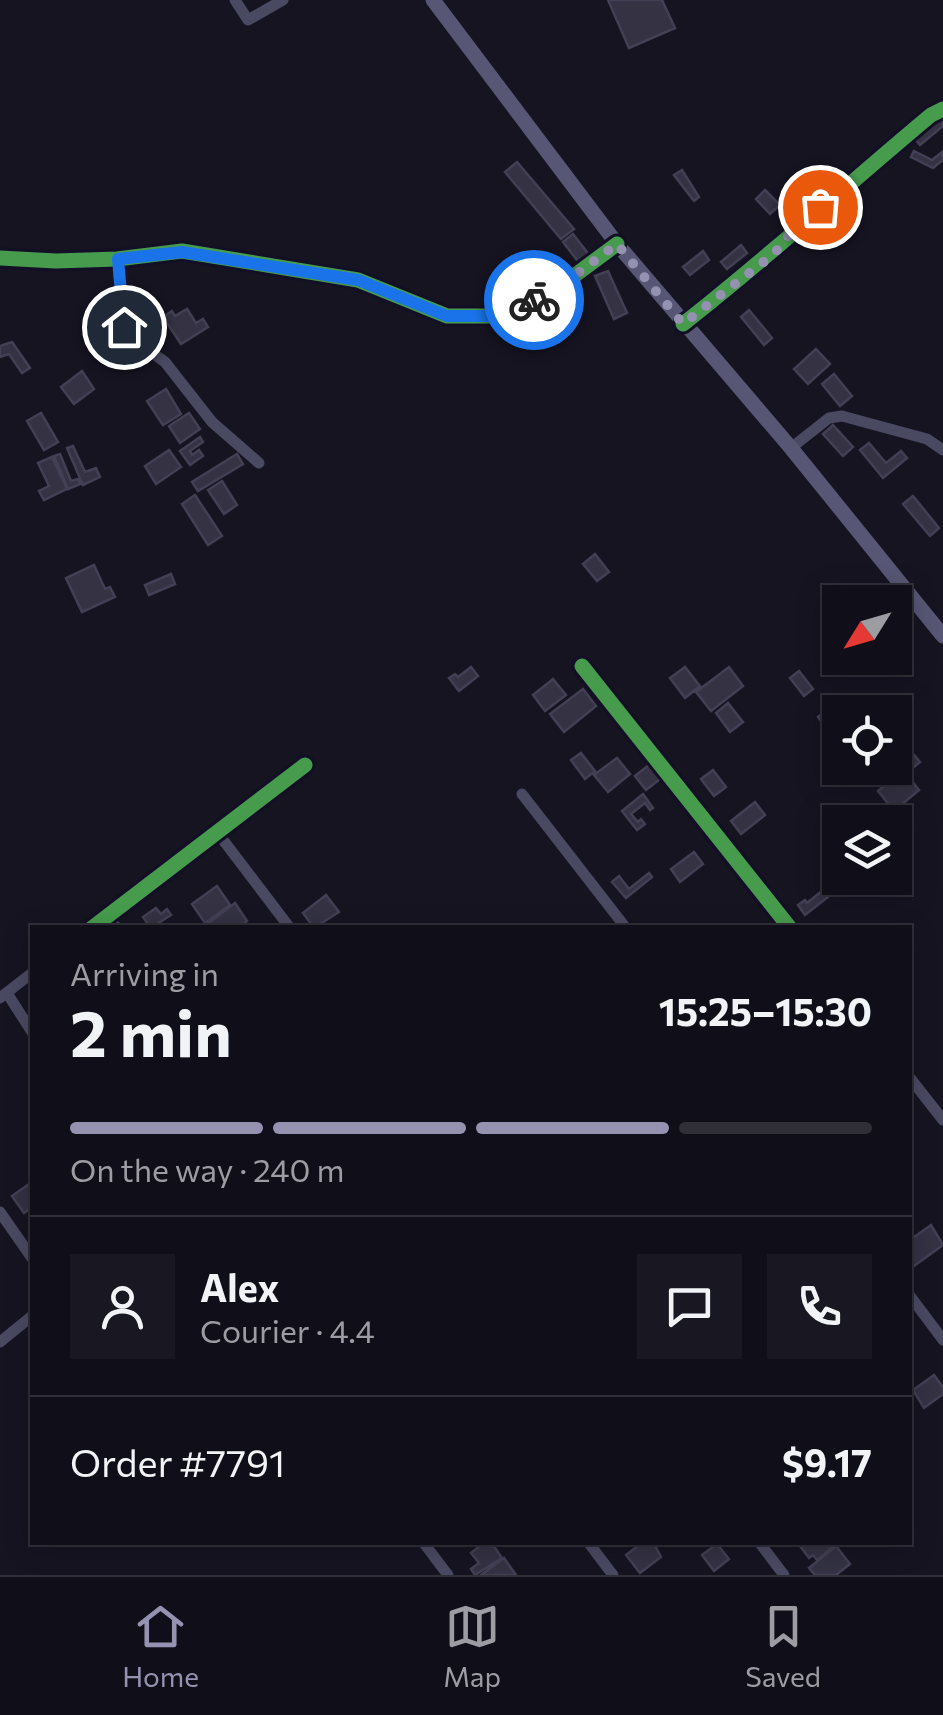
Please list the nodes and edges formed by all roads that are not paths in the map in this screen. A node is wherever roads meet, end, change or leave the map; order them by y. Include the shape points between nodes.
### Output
1 (234, 0) edge
2 (282, 0) edge
3 (433, 0) edge
4 (943, 109) edge
5 (617, 244) junction
6 (0, 258) edge
7 (118, 259) junction
8 (683, 324) junction
9 (791, 448) junction
10 (943, 450) edge
11 (258, 463) dead end
12 (943, 636) edge
13 (582, 666) dead end
14 (305, 765) dead end
15 (522, 794) dead end
16 (217, 832) junction
17 (106, 917) junction
18 (96, 925) edge
19 (114, 925) edge
20 (288, 925) edge
21 (624, 925) edge
22 (788, 925) edge
23 (30, 975) edge
24 (3, 996) edge
25 (30, 1030) edge
26 (915, 1095) edge
27 (943, 1120) edge
28 (0, 1212) edge
29 (30, 1255) edge
30 (912, 1299) edge
31 (30, 1318) edge
32 (943, 1340) edge
33 (0, 1342) edge
34 (425, 1545) edge
35 (590, 1545) edge
36 (761, 1545) edge
37 (448, 1575) edge
38 (613, 1575) edge
39 (784, 1575) edge

1 - 2 street via 248,20
3 - 5 main road
4 - 8 street
5 - 7 street via 547,296 492,316 447,316 358,280 182,252
5 - 8 main road
6 - 7 street
7 - 11 street via 130,338 165,362 212,422
8 - 9 main road
9 - 10 street via 829,418 842,416 927,438
9 - 12 main road
13 - 22 street
14 - 16 street
15 - 21 street
16 - 17 street
16 - 20 street
17 - 18 street
17 - 19 street
23 - 24 street
24 - 25 street
26 - 27 street
28 - 29 street
30 - 32 street
31 - 33 street
34 - 37 street
35 - 38 street
36 - 39 street

